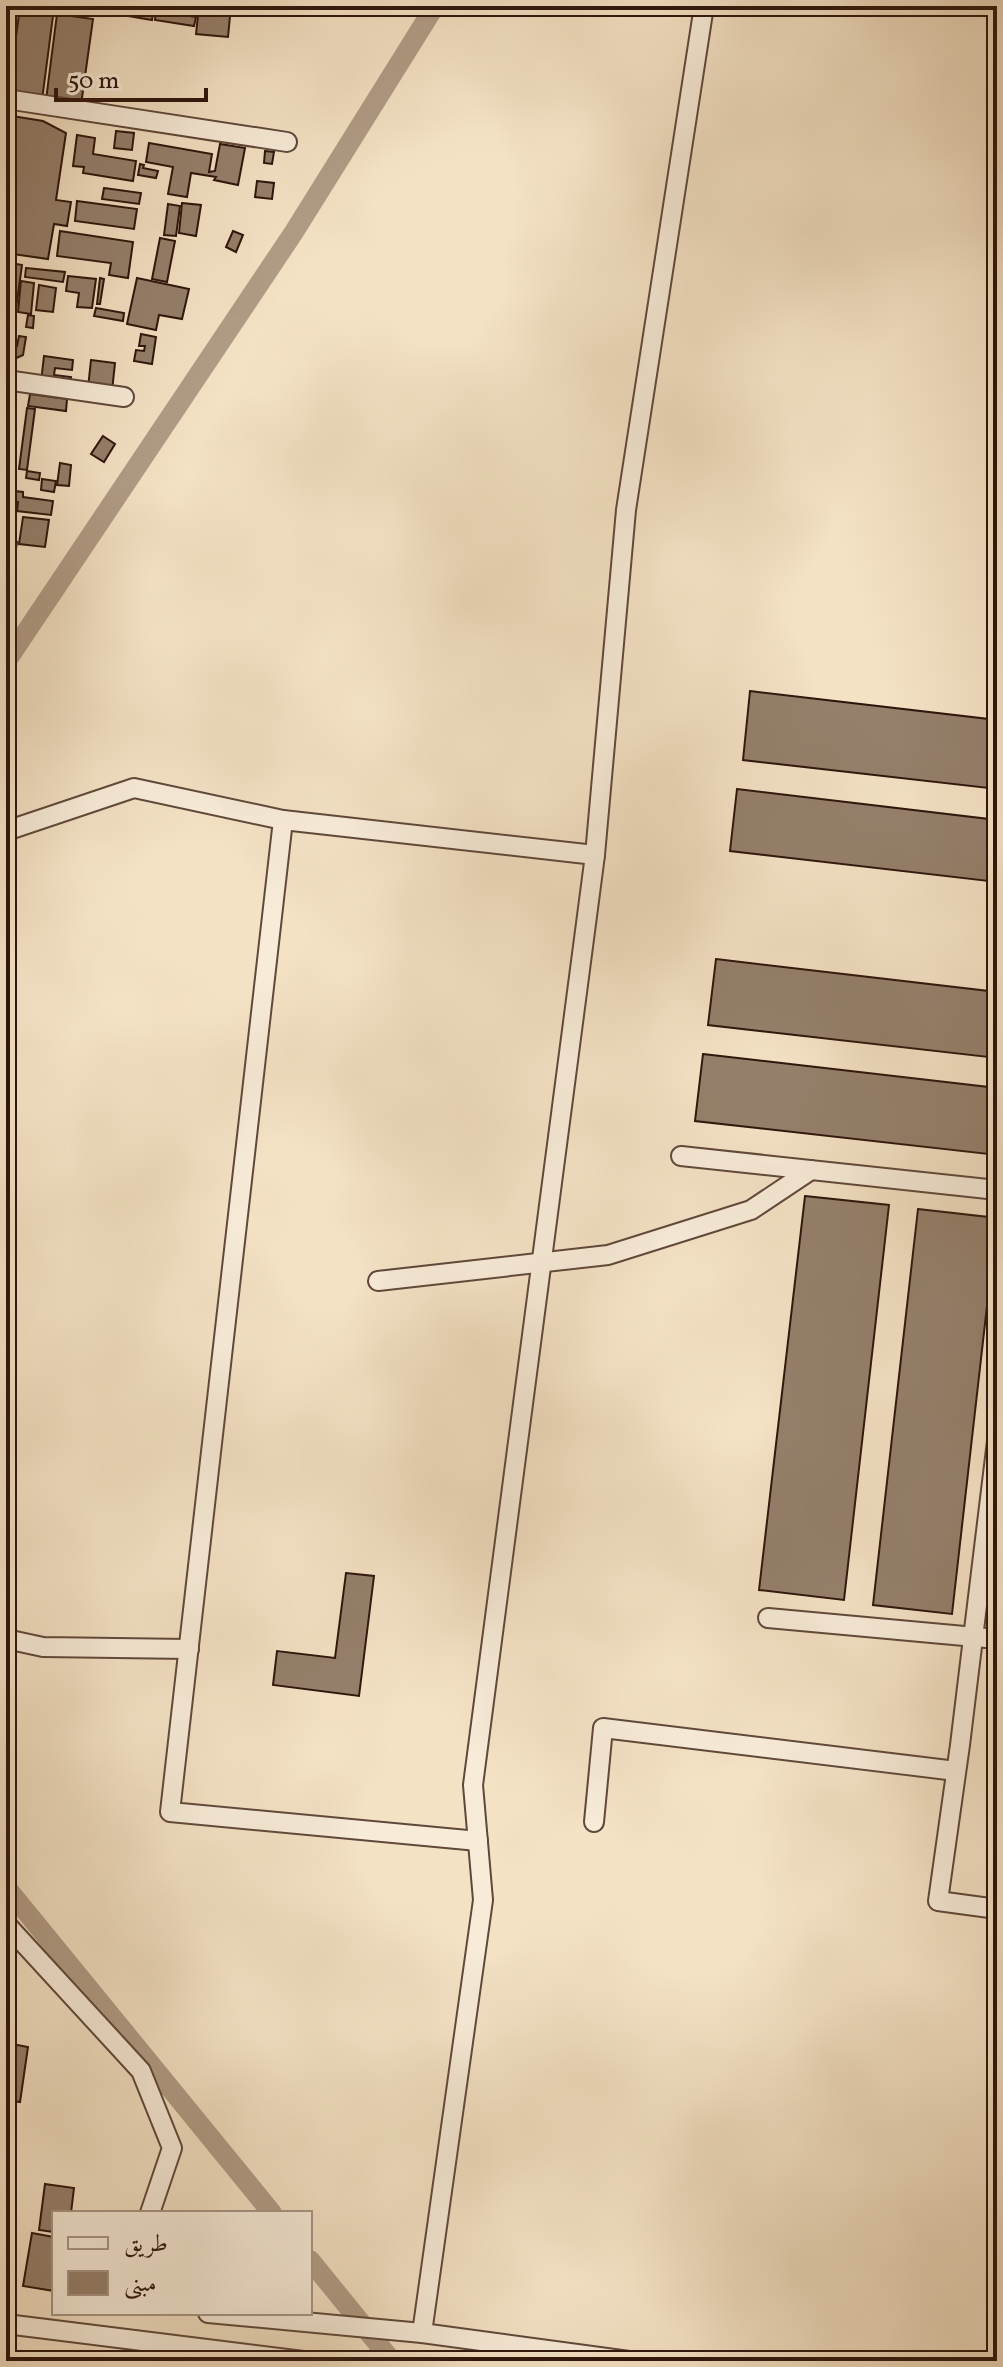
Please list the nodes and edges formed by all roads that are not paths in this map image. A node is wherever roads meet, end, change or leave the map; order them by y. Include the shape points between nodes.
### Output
1 (704, 6) edge
2 (6, 99) edge
3 (287, 142) dead end
4 (6, 380) edge
5 (124, 397) dead end
6 (283, 820) junction
7 (6, 831) edge
8 (595, 855) junction
9 (681, 1156) dead end
10 (811, 1170) junction
11 (997, 1190) edge
12 (541, 1263) junction
13 (378, 1281) dead end
14 (997, 1441) edge
15 (768, 1618) dead end
16 (973, 1636) junction
17 (6, 1639) edge
18 (997, 1639) edge
19 (189, 1649) junction
20 (956, 1771) junction
21 (594, 1822) dead end
22 (478, 1841) junction
23 (997, 1909) edge
24 (6, 1924) edge
25 (151, 2211) edge
26 (229, 2315) edge
27 (6, 2324) edge
28 (422, 2333) junction
29 (303, 2361) edge
30 (629, 2361) edge

1 - 8 street via 626,510
2 - 3 street
4 - 5 street
6 - 7 street via 134,788
6 - 8 street
6 - 19 street
8 - 12 street
9 - 10 street
10 - 11 street
10 - 12 street via 751,1210 608,1255
12 - 13 street
12 - 22 street via 473,1785
14 - 16 street
15 - 16 street
16 - 18 street
16 - 20 street
17 - 19 street via 43,1647
19 - 22 street via 170,1812
20 - 21 street via 603,1728
20 - 23 street via 938,1901
22 - 28 street via 483,1900
24 - 25 street via 141,2071 172,2148
26 - 28 street
27 - 29 street
28 - 30 street

